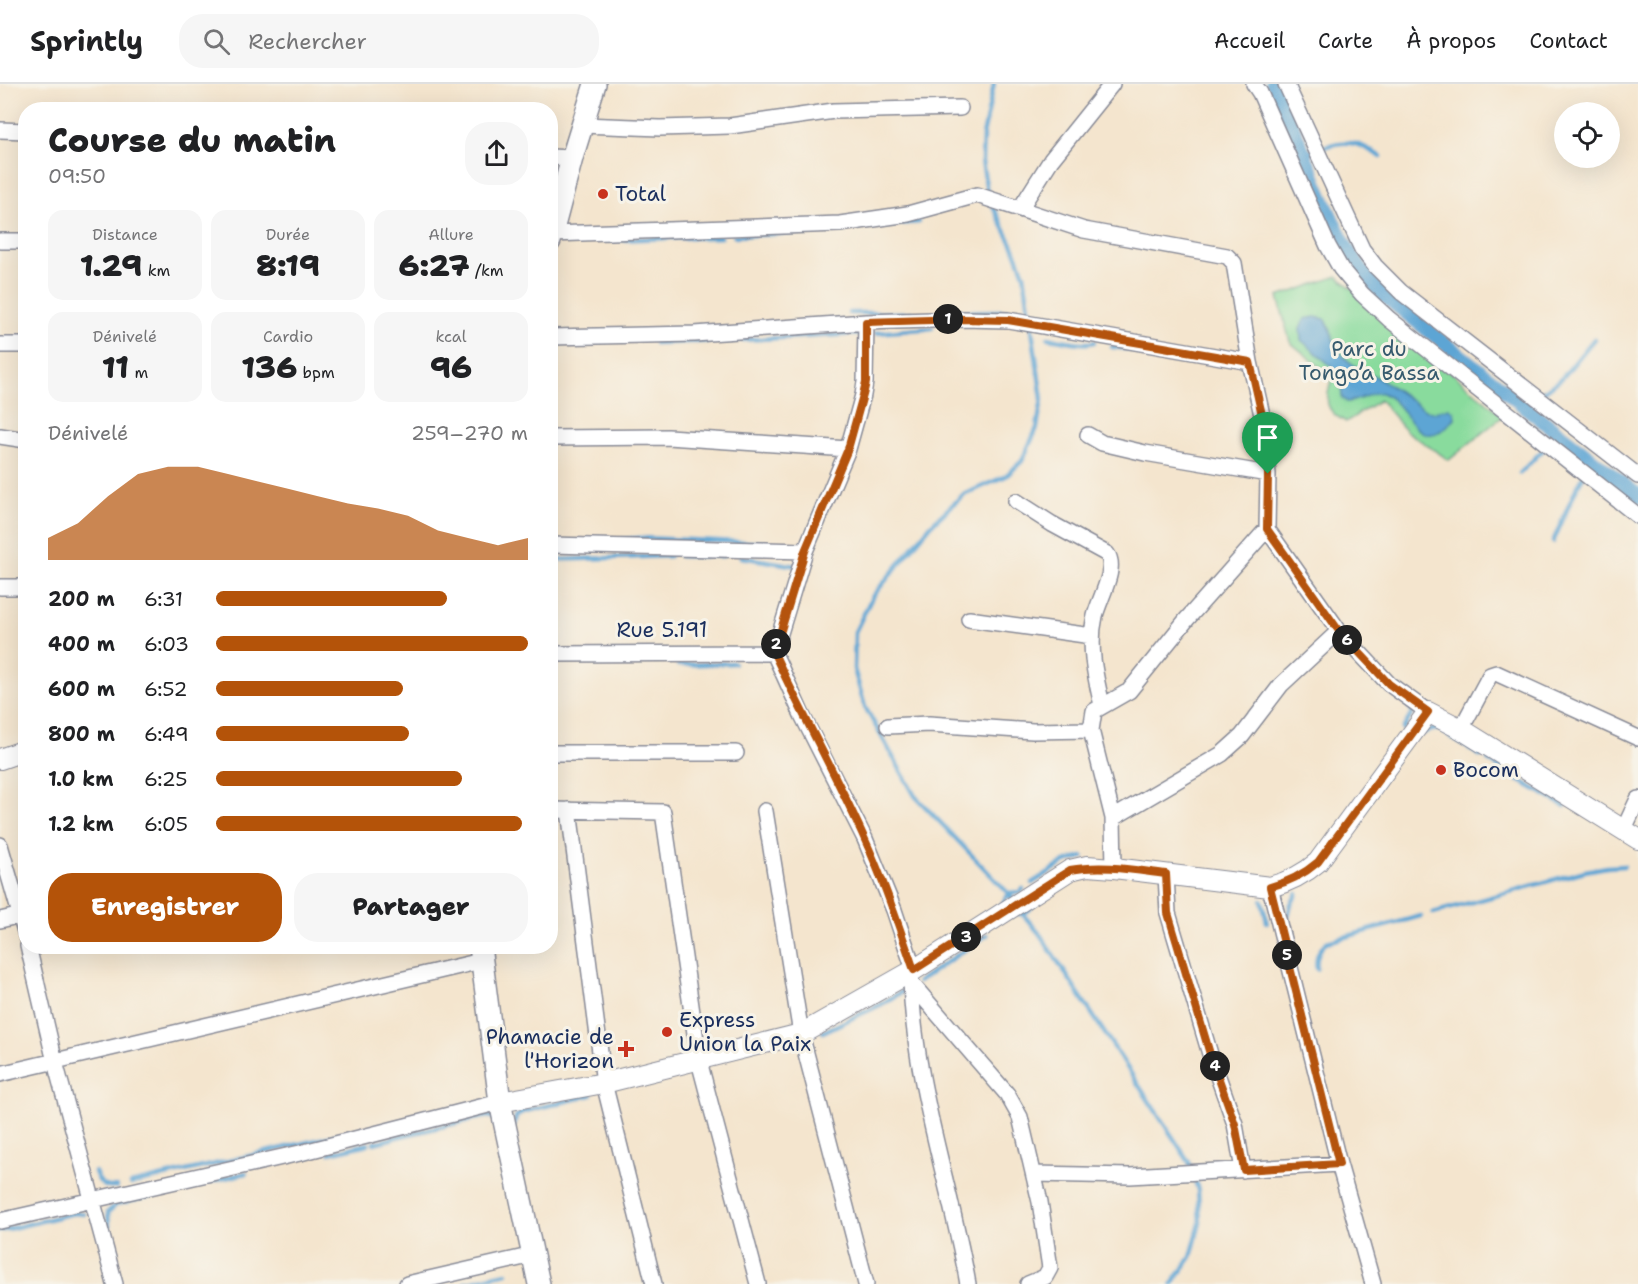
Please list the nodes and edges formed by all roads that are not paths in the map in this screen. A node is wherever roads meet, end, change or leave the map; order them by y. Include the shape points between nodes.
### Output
1 (595, 84) edge
2 (1112, 84) edge
3 (1254, 84) edge
4 (1286, 84) edge
5 (960, 108) dead end
6 (582, 125) junction
7 (0, 130) edge
8 (18, 131) edge
9 (558, 157) edge
10 (573, 158) junction
11 (1020, 209) junction
12 (558, 212) edge
13 (558, 237) edge
14 (0, 241) edge
15 (18, 241) edge
16 (866, 322) junction
17 (558, 337) edge
18 (0, 345) edge
19 (18, 345) edge
20 (1250, 362) junction
21 (1088, 435) dead end
22 (0, 436) edge
23 (558, 438) edge
24 (18, 439) edge
25 (848, 449) junction
26 (1268, 474) junction
27 (1638, 476) edge
28 (1016, 501) dead end
29 (1638, 516) edge
30 (1267, 529) junction
31 (558, 545) edge
32 (805, 551) junction
33 (0, 587) edge
34 (18, 587) edge
35 (969, 619) dead end
36 (1339, 631) junction
37 (1092, 636) junction
38 (774, 653) junction
39 (558, 654) edge
40 (1102, 705) junction
41 (1428, 712) junction
42 (888, 726) dead end
43 (1461, 729) junction
44 (1091, 730) junction
45 (1638, 738) edge
46 (18, 753) edge
47 (558, 753) edge
48 (736, 753) dead end
49 (0, 759) edge
50 (1638, 799) edge
51 (558, 810) edge
52 (569, 810) junction
53 (765, 811) dead end
54 (1113, 818) junction
55 (1631, 835) edge
56 (0, 845) edge
57 (1114, 868) junction
58 (1166, 874) junction
59 (1270, 887) junction
60 (18, 899) edge
61 (18, 915) edge
62 (0, 920) edge
63 (30, 954) edge
64 (480, 954) edge
65 (912, 975) junction
66 (801, 1034) junction
67 (699, 1061) junction
68 (55, 1062) junction
69 (0, 1074) edge
70 (604, 1083) junction
71 (500, 1102) junction
72 (1339, 1164) junction
73 (1244, 1170) junction
74 (1034, 1174) junction
75 (93, 1201) junction
76 (0, 1221) edge
77 (533, 1255) junction
78 (115, 1284) edge
79 (407, 1284) edge
80 (538, 1284) edge
81 (654, 1284) edge
82 (758, 1284) edge
83 (866, 1284) edge
84 (968, 1284) edge
85 (1028, 1284) edge
86 (1373, 1284) edge

1 - 6 main road
2 - 11 street via 1051,160
3 - 29 street via 1328,246 1362,294
4 - 27 street via 1362,249 1375,266 1401,292
5 - 6 street via 834,111 730,126
6 - 10 main road
7 - 8 street
9 - 10 street
10 - 12 main road
11 - 13 street via 977,195 908,214 840,224
11 - 20 street via 1084,230 1227,256 1234,263
14 - 15 street
16 - 17 street via 694,334
16 - 20 street via 1008,320
16 - 25 street via 866,382
18 - 19 street
20 - 26 street via 1262,415
21 - 26 street via 1102,443 1135,451
22 - 24 street
23 - 25 street via 668,437
25 - 32 street
26 - 30 street
28 - 37 street via 1111,558 1111,572
30 - 36 street
30 - 40 street via 1129,691
31 - 32 street
32 - 38 street
33 - 34 street
35 - 37 street
36 - 41 street via 1389,684
36 - 54 street via 1281,685 1242,736 1222,754
37 - 40 street
38 - 39 street, Rue 5.191
38 - 65 street via 865,839 890,900
40 - 44 street via 1094,711
41 - 43 street
41 - 59 street via 1318,862 1303,875
42 - 44 street
43 - 45 street via 1490,675 1496,673
43 - 55 street
44 - 54 street
46 - 49 street
47 - 48 street
50 - 55 street
51 - 52 street
52 - 67 street via 663,812
52 - 70 street
53 - 66 street
54 - 57 street
56 - 60 street
57 - 58 street
57 - 65 street via 1087,866 1070,870
58 - 59 street
58 - 73 street via 1168,913 1235,1124
59 - 72 street
61 - 62 street
63 - 68 street
64 - 68 street
64 - 71 main road
65 - 66 street
65 - 74 street via 1007,1094 1020,1117
65 - 84 street via 912,1013
66 - 67 street
66 - 83 street
67 - 70 street
67 - 82 street
68 - 69 street
68 - 75 street
70 - 71 street
70 - 81 street
71 - 75 street
71 - 77 main road
72 - 73 street
72 - 86 street
73 - 74 street via 1130,1176
74 - 85 street via 1050,1268 1045,1277
75 - 76 street
75 - 78 street
77 - 79 street
77 - 80 main road

